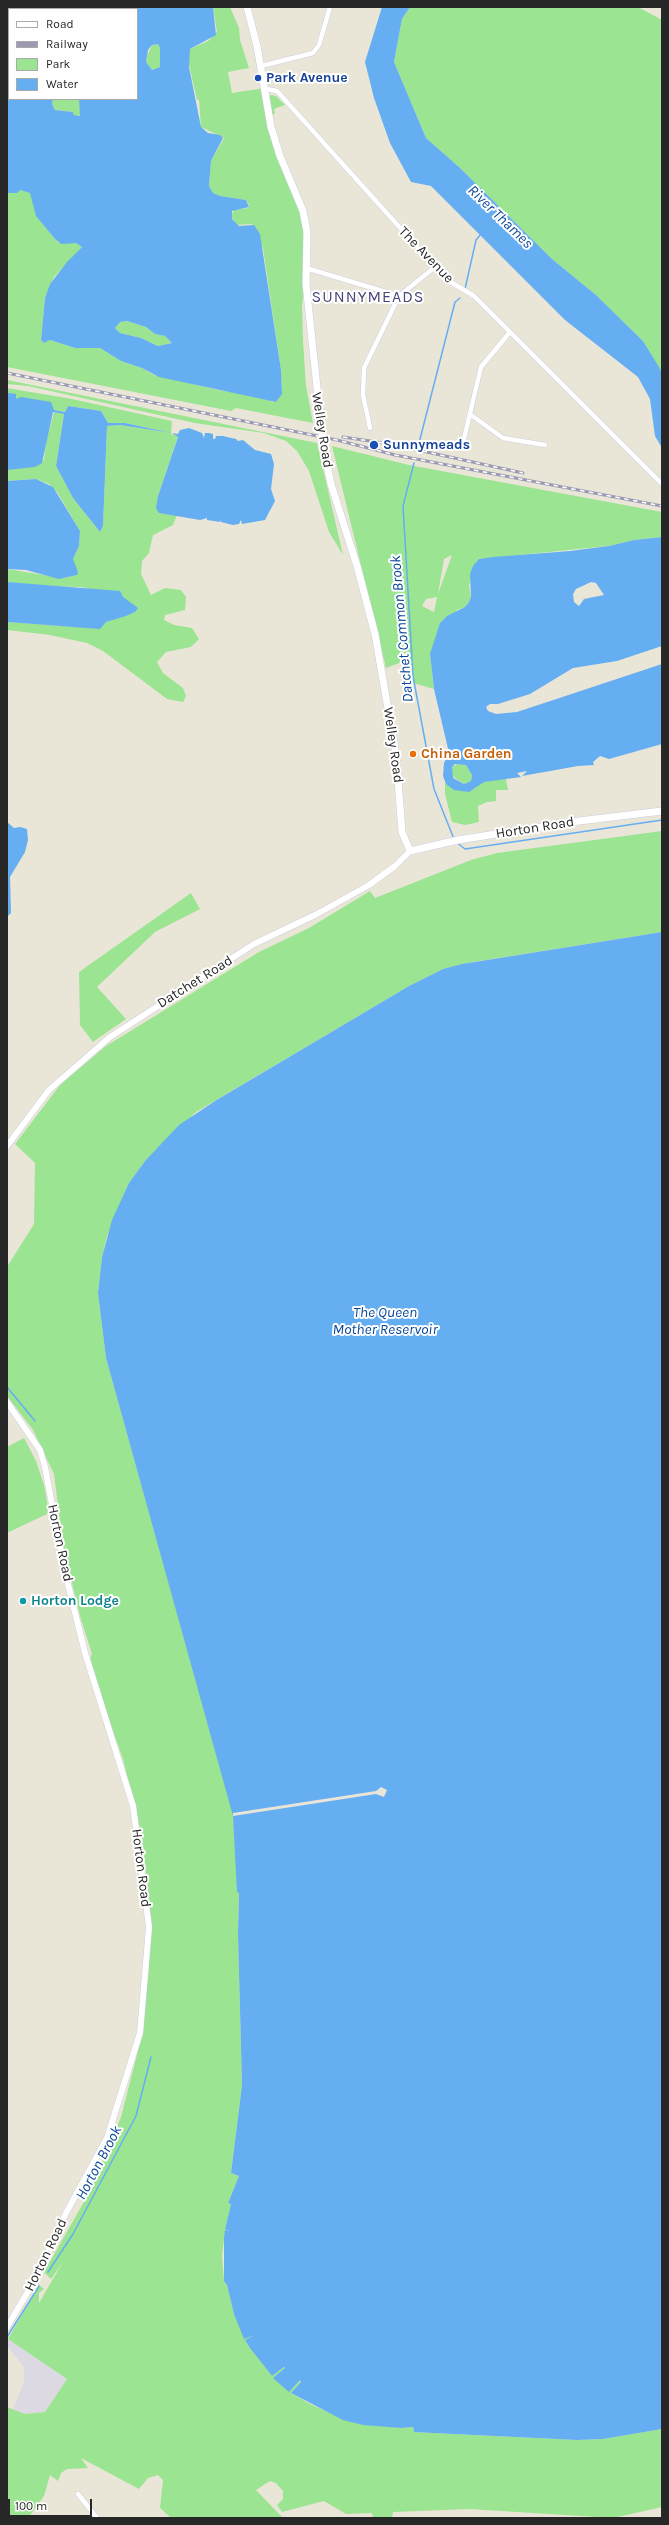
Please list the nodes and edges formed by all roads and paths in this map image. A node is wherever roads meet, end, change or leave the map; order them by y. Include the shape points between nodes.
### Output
1 (247, 7) edge
2 (330, 7) edge
3 (261, 66) junction
4 (266, 90) junction
5 (435, 267) junction
6 (306, 268) junction
7 (399, 296) junction
8 (510, 332) junction
9 (471, 415) junction
10 (370, 428) dead end
11 (545, 445) dead end
12 (462, 447) dead end
13 (662, 484) edge
14 (662, 811) edge
15 (410, 851) junction
16 (7, 1146) edge
17 (7, 1402) edge
18 (7, 2327) edge
19 (78, 2494) dead end
20 (97, 2518) edge

1 - 3 main road, Welley Road
2 - 3 street via 313,53
3 - 4 main road, Welley Road
4 - 5 street, The Avenue via 277,91
4 - 6 main road, Welley Road via 271,127 303,211 307,232
5 - 7 street
5 - 8 street, The Avenue via 446,280 474,296
6 - 7 street
6 - 15 main road, Welley Road, bridge via 310,337 323,447 331,484 375,634 396,755 402,832
7 - 10 street via 364,368 363,395
8 - 9 street via 481,367
8 - 13 street, The Avenue
9 - 11 street via 503,438
9 - 12 street
14 - 15 main road, Horton Road via 455,840
15 - 16 street, Datchet Road via 369,885 317,914 254,944 110,1037 49,1090
17 - 18 street, Horton Road via 40,1450 45,1467 64,1568 85,1654 133,1806 148,1927 140,2033 107,2138 66,2213 36,2278
19 - 20 street

